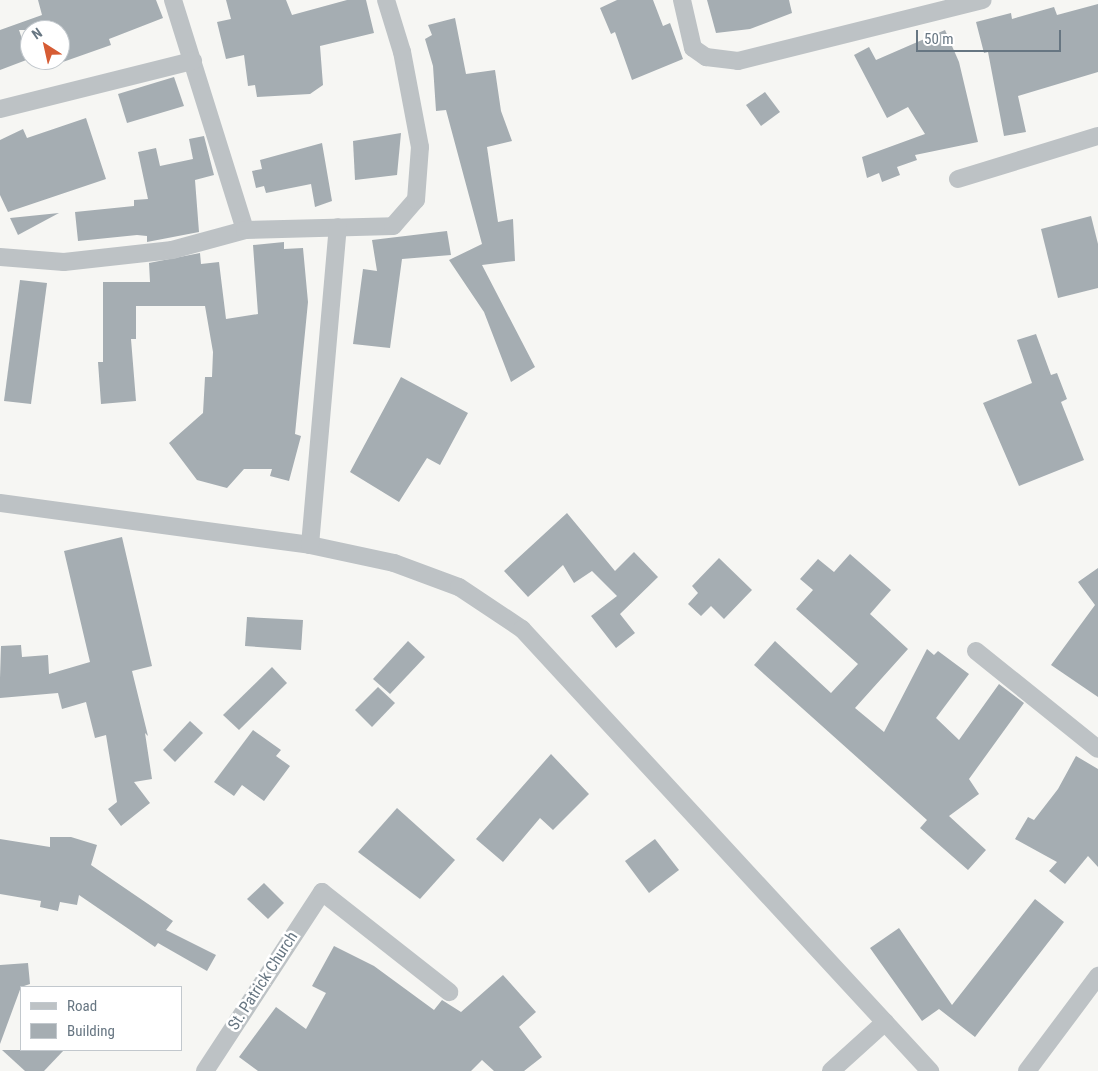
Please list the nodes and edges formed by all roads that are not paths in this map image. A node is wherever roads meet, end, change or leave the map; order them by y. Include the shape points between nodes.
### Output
1 (173, 0) edge
2 (386, 0) edge
3 (682, 0) edge
4 (982, 0) edge
5 (194, 61) junction
6 (0, 109) edge
7 (1098, 136) edge
8 (958, 179) dead end
9 (338, 227) junction
10 (245, 230) junction
11 (0, 257) edge
12 (0, 503) edge
13 (310, 545) junction
14 (976, 650) dead end
15 (1098, 749) edge
16 (1098, 976) edge
17 (449, 992) dead end
18 (885, 1022) junction
19 (205, 1071) edge
20 (831, 1071) edge
21 (930, 1071) edge
22 (1027, 1071) edge

1 - 5 street
2 - 9 street via 420,147 416,200 393,226
3 - 4 street via 693,48 706,57 738,61
5 - 6 street
5 - 10 street
7 - 8 street
9 - 10 street
9 - 13 street
10 - 11 street via 172,250 64,262
12 - 13 street
13 - 18 street via 394,563 460,587 522,629
14 - 15 street
16 - 22 street
17 - 19 street, St. Patrick Church via 322,892
18 - 20 street
18 - 21 street

